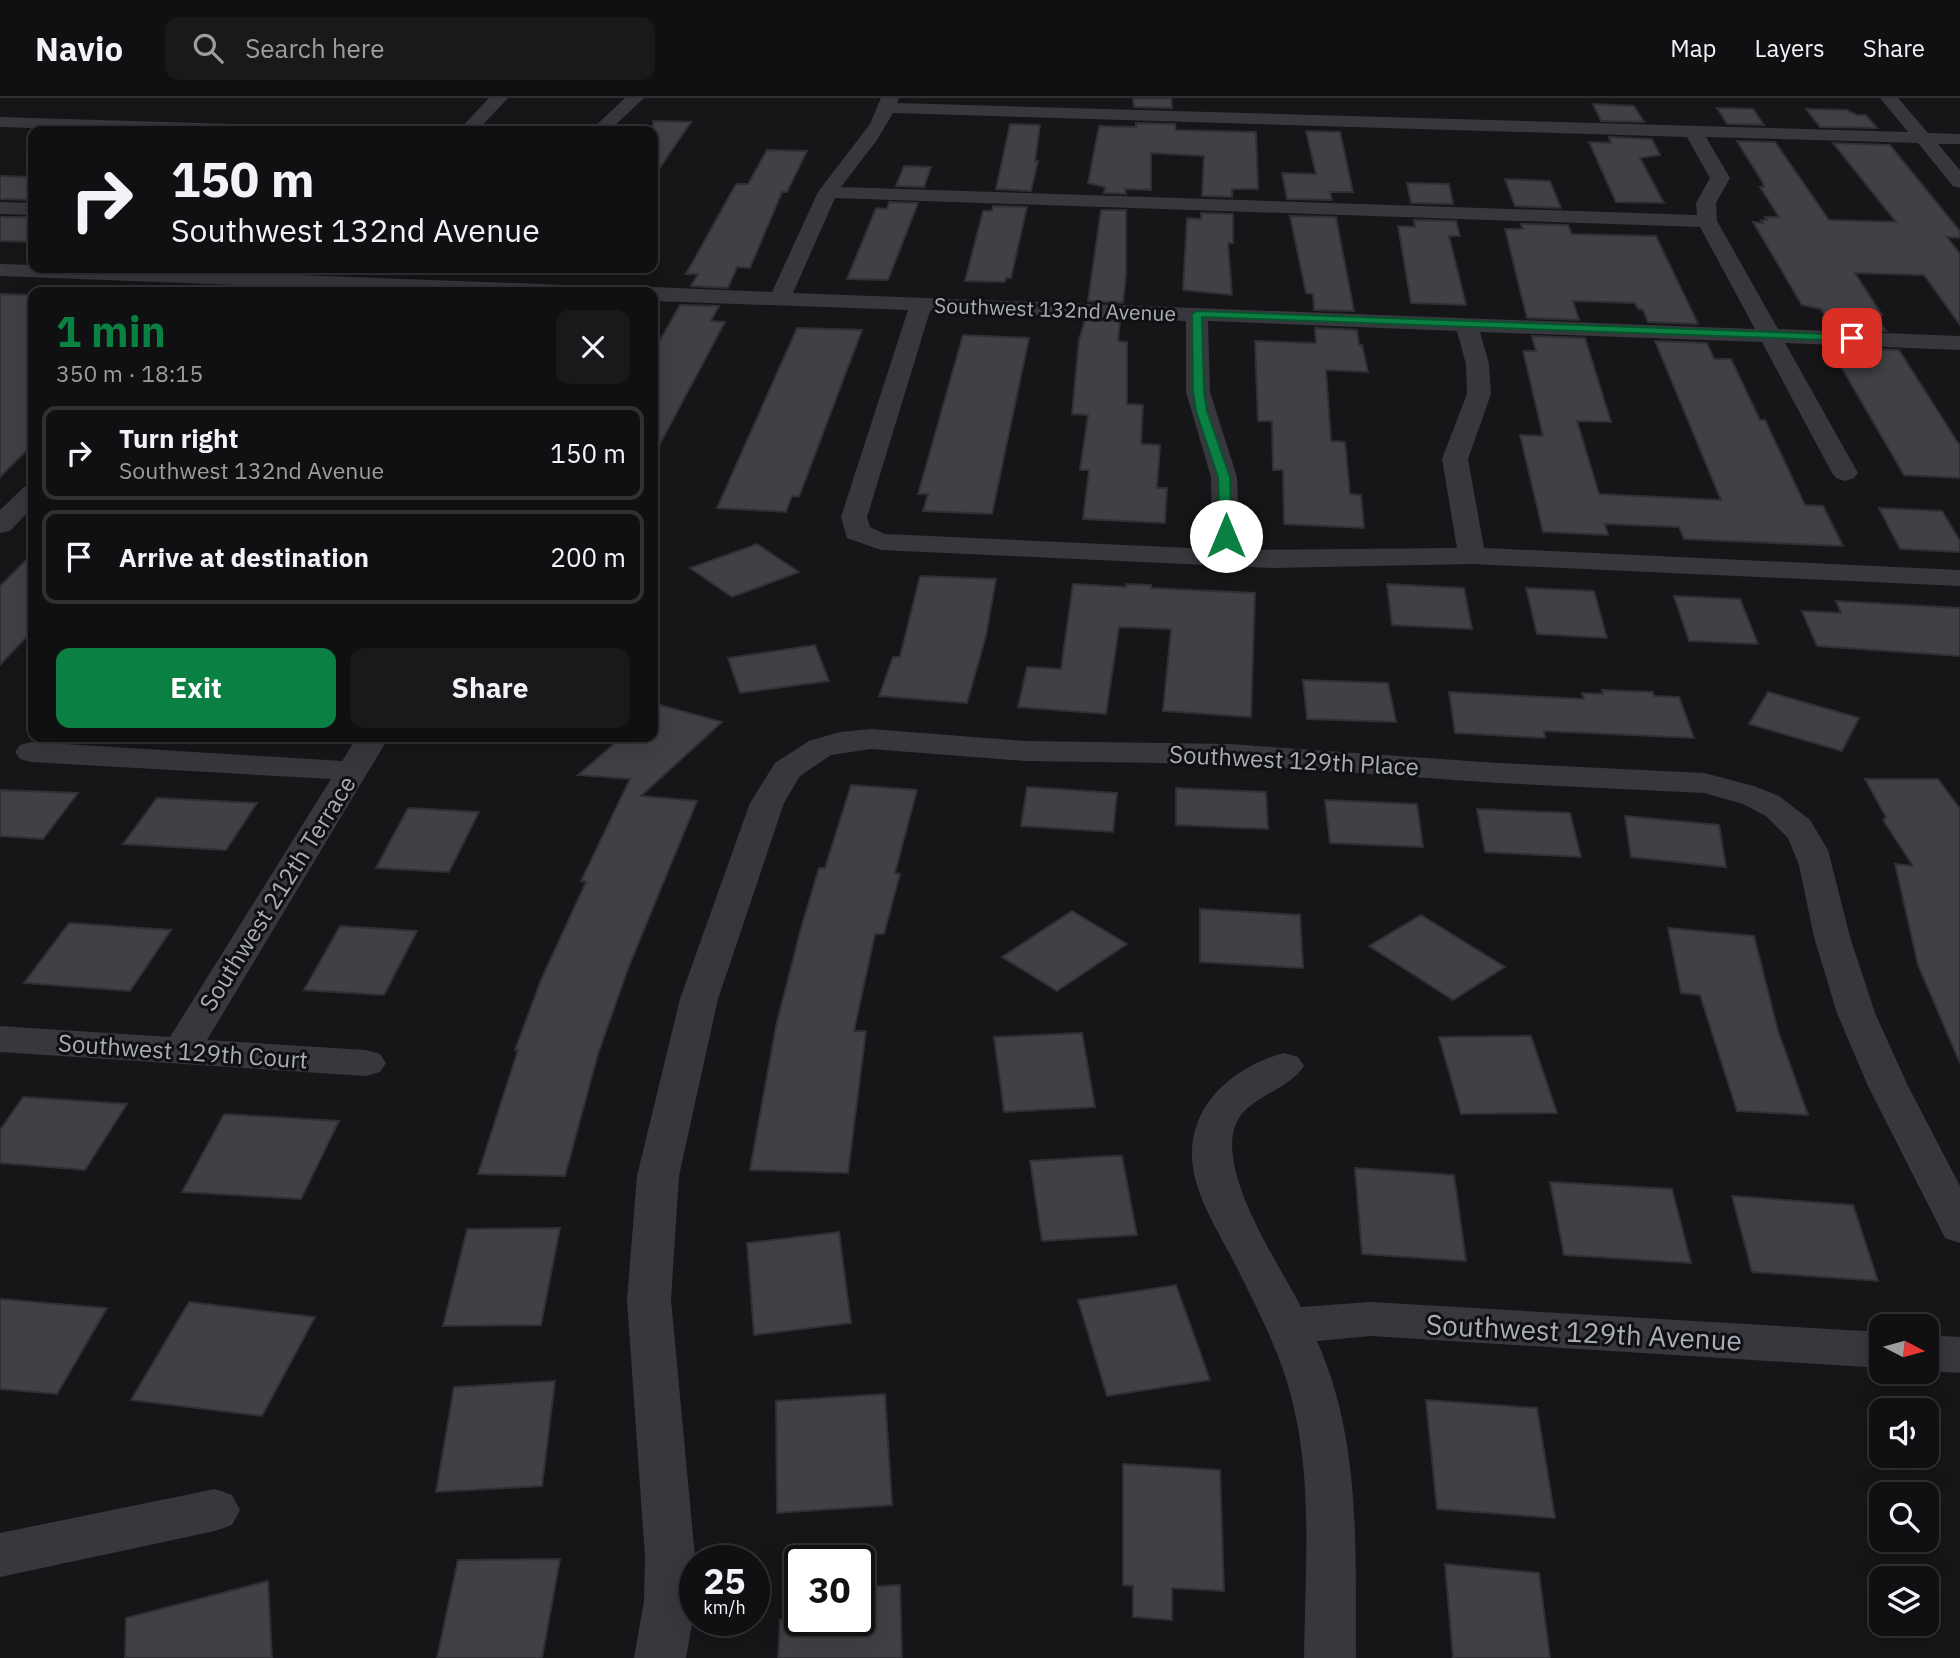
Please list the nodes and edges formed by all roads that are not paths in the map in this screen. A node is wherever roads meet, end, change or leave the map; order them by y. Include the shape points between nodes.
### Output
1 (499, 98) edge
2 (634, 98) edge
3 (1889, 98) edge
4 (888, 103) edge
5 (0, 122) edge
6 (133, 126) edge
7 (472, 126) edge
8 (604, 126) edge
9 (1693, 131) junction
10 (1923, 138) junction
11 (1960, 139) edge
12 (1960, 183) edge
13 (828, 192) junction
14 (0, 208) edge
15 (28, 209) edge
16 (1707, 221) junction
17 (0, 270) edge
18 (28, 272) edge
19 (47, 273) edge
20 (487, 273) edge
21 (249, 286) edge
22 (362, 287) edge
23 (476, 287) edge
24 (658, 294) edge
25 (780, 299) junction
26 (922, 304) junction
27 (1197, 314) junction
28 (1466, 324) junction
29 (1771, 335) junction
30 (1960, 343) edge
31 (1845, 473) dead end
32 (28, 498) edge
33 (0, 525) edge
34 (1472, 556) junction
35 (1226, 558) junction
36 (1960, 578) edge
37 (370, 742) edge
38 (31, 752) dead end
39 (352, 771) junction
40 (0, 1039) edge
41 (181, 1050) junction
42 (366, 1063) dead end
43 (1284, 1066) dead end
44 (1960, 1227) edge
45 (1286, 1326) junction
46 (1869, 1349) edge
47 (1939, 1354) edge
48 (1960, 1355) edge
49 (215, 1510) dead end
50 (0, 1555) edge
51 (660, 1658) edge
52 (1330, 1658) edge

1 - 7 street
2 - 8 street
3 - 10 street
4 - 9 street via 1447,116
4 - 13 street via 866,143
5 - 6 street
9 - 10 street
9 - 16 street via 1720,178 1706,203
10 - 11 street
10 - 12 street
13 - 16 street
13 - 25 street
14 - 15 street
16 - 29 street
17 - 18 street
19 - 21 street
20 - 23 street
21 - 22 street
24 - 25 street, Southwest 132nd Avenue
25 - 26 street, Southwest 132nd Avenue
26 - 27 street, Southwest 132nd Avenue
26 - 35 street via 854,517 857,532 905,545
27 - 28 street, Southwest 132nd Avenue
27 - 35 street via 1198,392 1224,477
28 - 29 street, Southwest 132nd Avenue
28 - 34 street via 1480,391 1455,459
29 - 30 street, Southwest 132nd Avenue
29 - 31 street
32 - 33 street
34 - 35 street
34 - 36 street
37 - 39 street, Southwest 212th Terrace
38 - 39 street
39 - 41 street, Southwest 212th Terrace
40 - 41 street, Southwest 129th Court
41 - 42 street, Southwest 129th Court
43 - 45 street via 1238,1092 1215,1124 1212,1141 1215,1184
44 - 51 street, Southwest 129th Place via 1870,1053 1838,965 1811,849 1800,828 1766,801 1704,783 1286,757 1026,751 871,739 820,748 787,770 767,803 699,999 659,1176 649,1300 670,1557 670,1601
45 - 46 street, Southwest 129th Avenue via 1371,1319
45 - 52 street via 1306,1369 1322,1430 1330,1517
47 - 48 street
49 - 50 street

